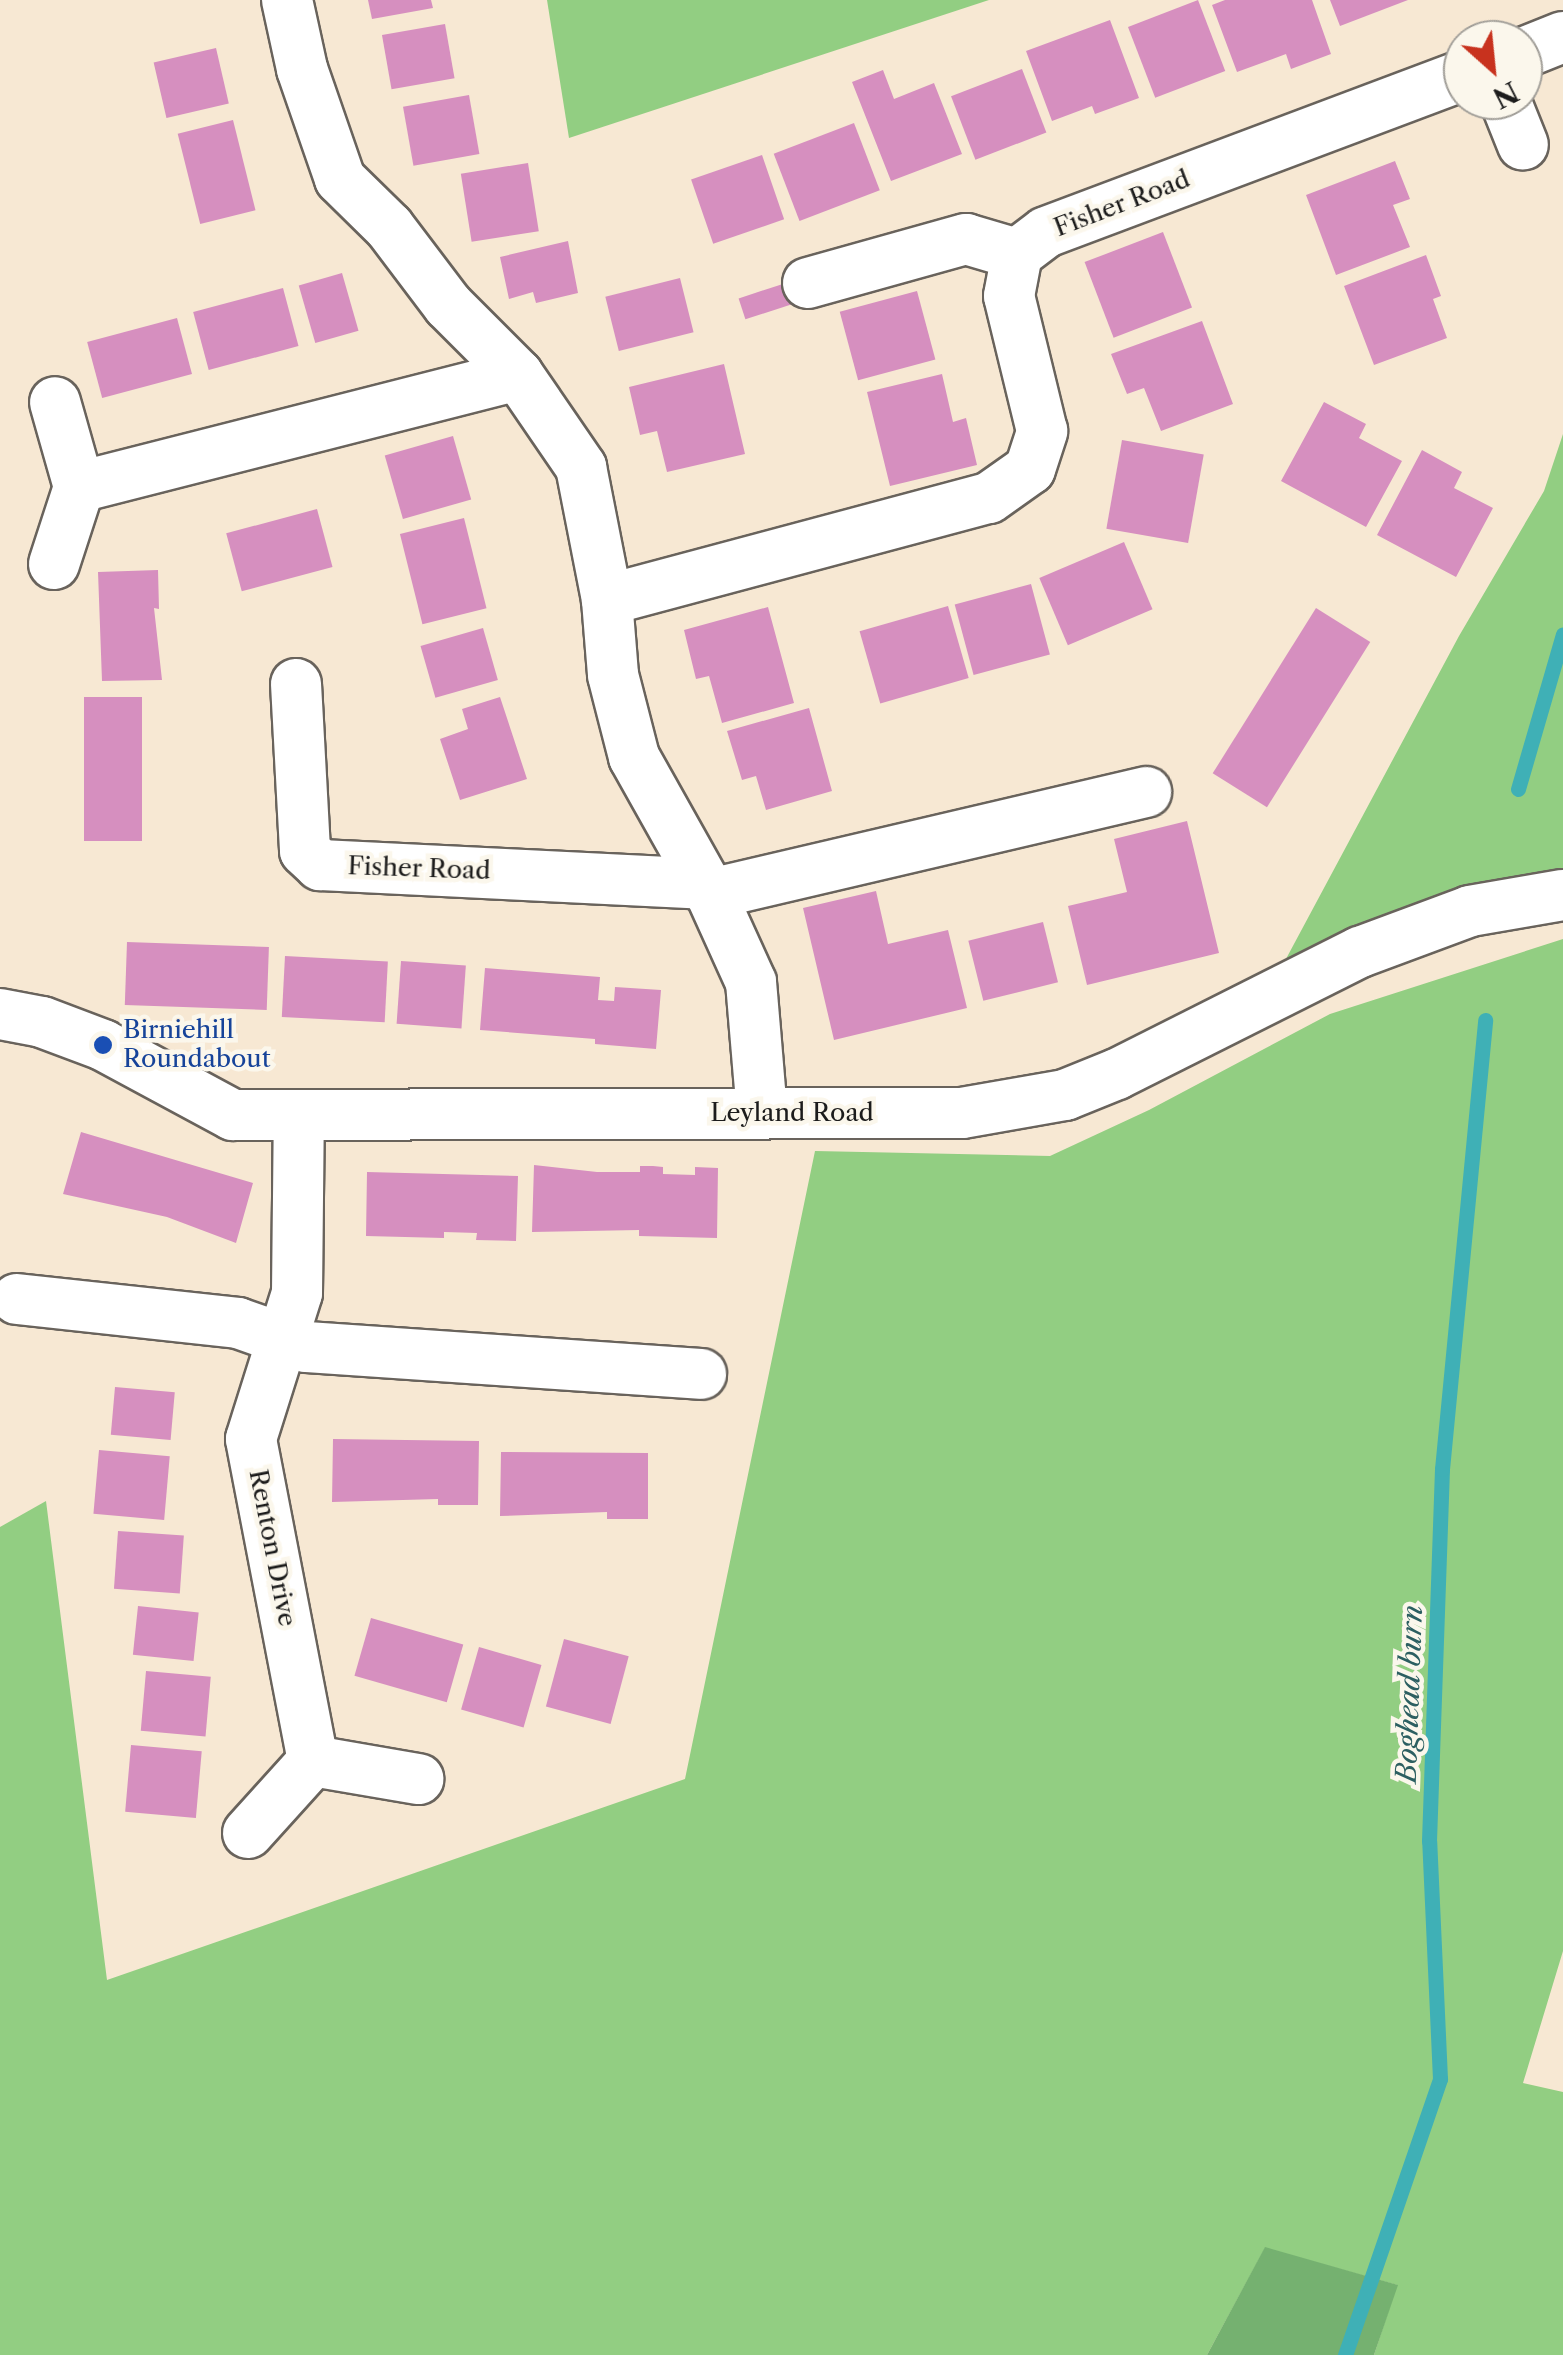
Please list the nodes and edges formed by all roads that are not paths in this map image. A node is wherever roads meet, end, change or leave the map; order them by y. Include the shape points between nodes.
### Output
1 (287, 0) edge
2 (1443, 83) edge
3 (1017, 254) junction
4 (808, 283) dead end
5 (518, 375) junction
6 (56, 402) dead end
7 (79, 487) junction
8 (54, 564) dead end
9 (607, 600) junction
10 (296, 684) dead end
11 (1146, 792) dead end
12 (707, 889) junction
13 (1563, 895) edge
14 (0, 1014) edge
15 (762, 1113) junction
16 (299, 1116) junction
17 (17, 1299) dead end
18 (284, 1338) junction
19 (701, 1374) dead end
20 (313, 1761) junction
21 (418, 1779) dead end
22 (248, 1834) dead end

1 - 5 street via 302,69 340,178 390,227 448,305
2 - 3 street, Fisher Road via 1046,232
3 - 4 street via 966,239
3 - 9 street via 1008,296 1042,431 1030,468 989,498
5 - 7 street
5 - 9 street via 581,466
6 - 7 street
7 - 8 street
9 - 12 street via 614,675 634,757
10 - 12 street, Fisher Road via 304,851 320,865
11 - 12 street, Fisher Road
12 - 15 street via 752,982
13 - 15 street, Leyland Road via 1470,910 1360,952 1065,1095 962,1113
14 - 16 street, Leyland Road via 104,1044 233,1115
15 - 16 street, Leyland Road
16 - 18 street, Renton Drive via 296,1294
17 - 18 street via 238,1324
18 - 19 street via 306,1347
18 - 20 street, Renton Drive via 251,1440
20 - 21 street
20 - 22 street

